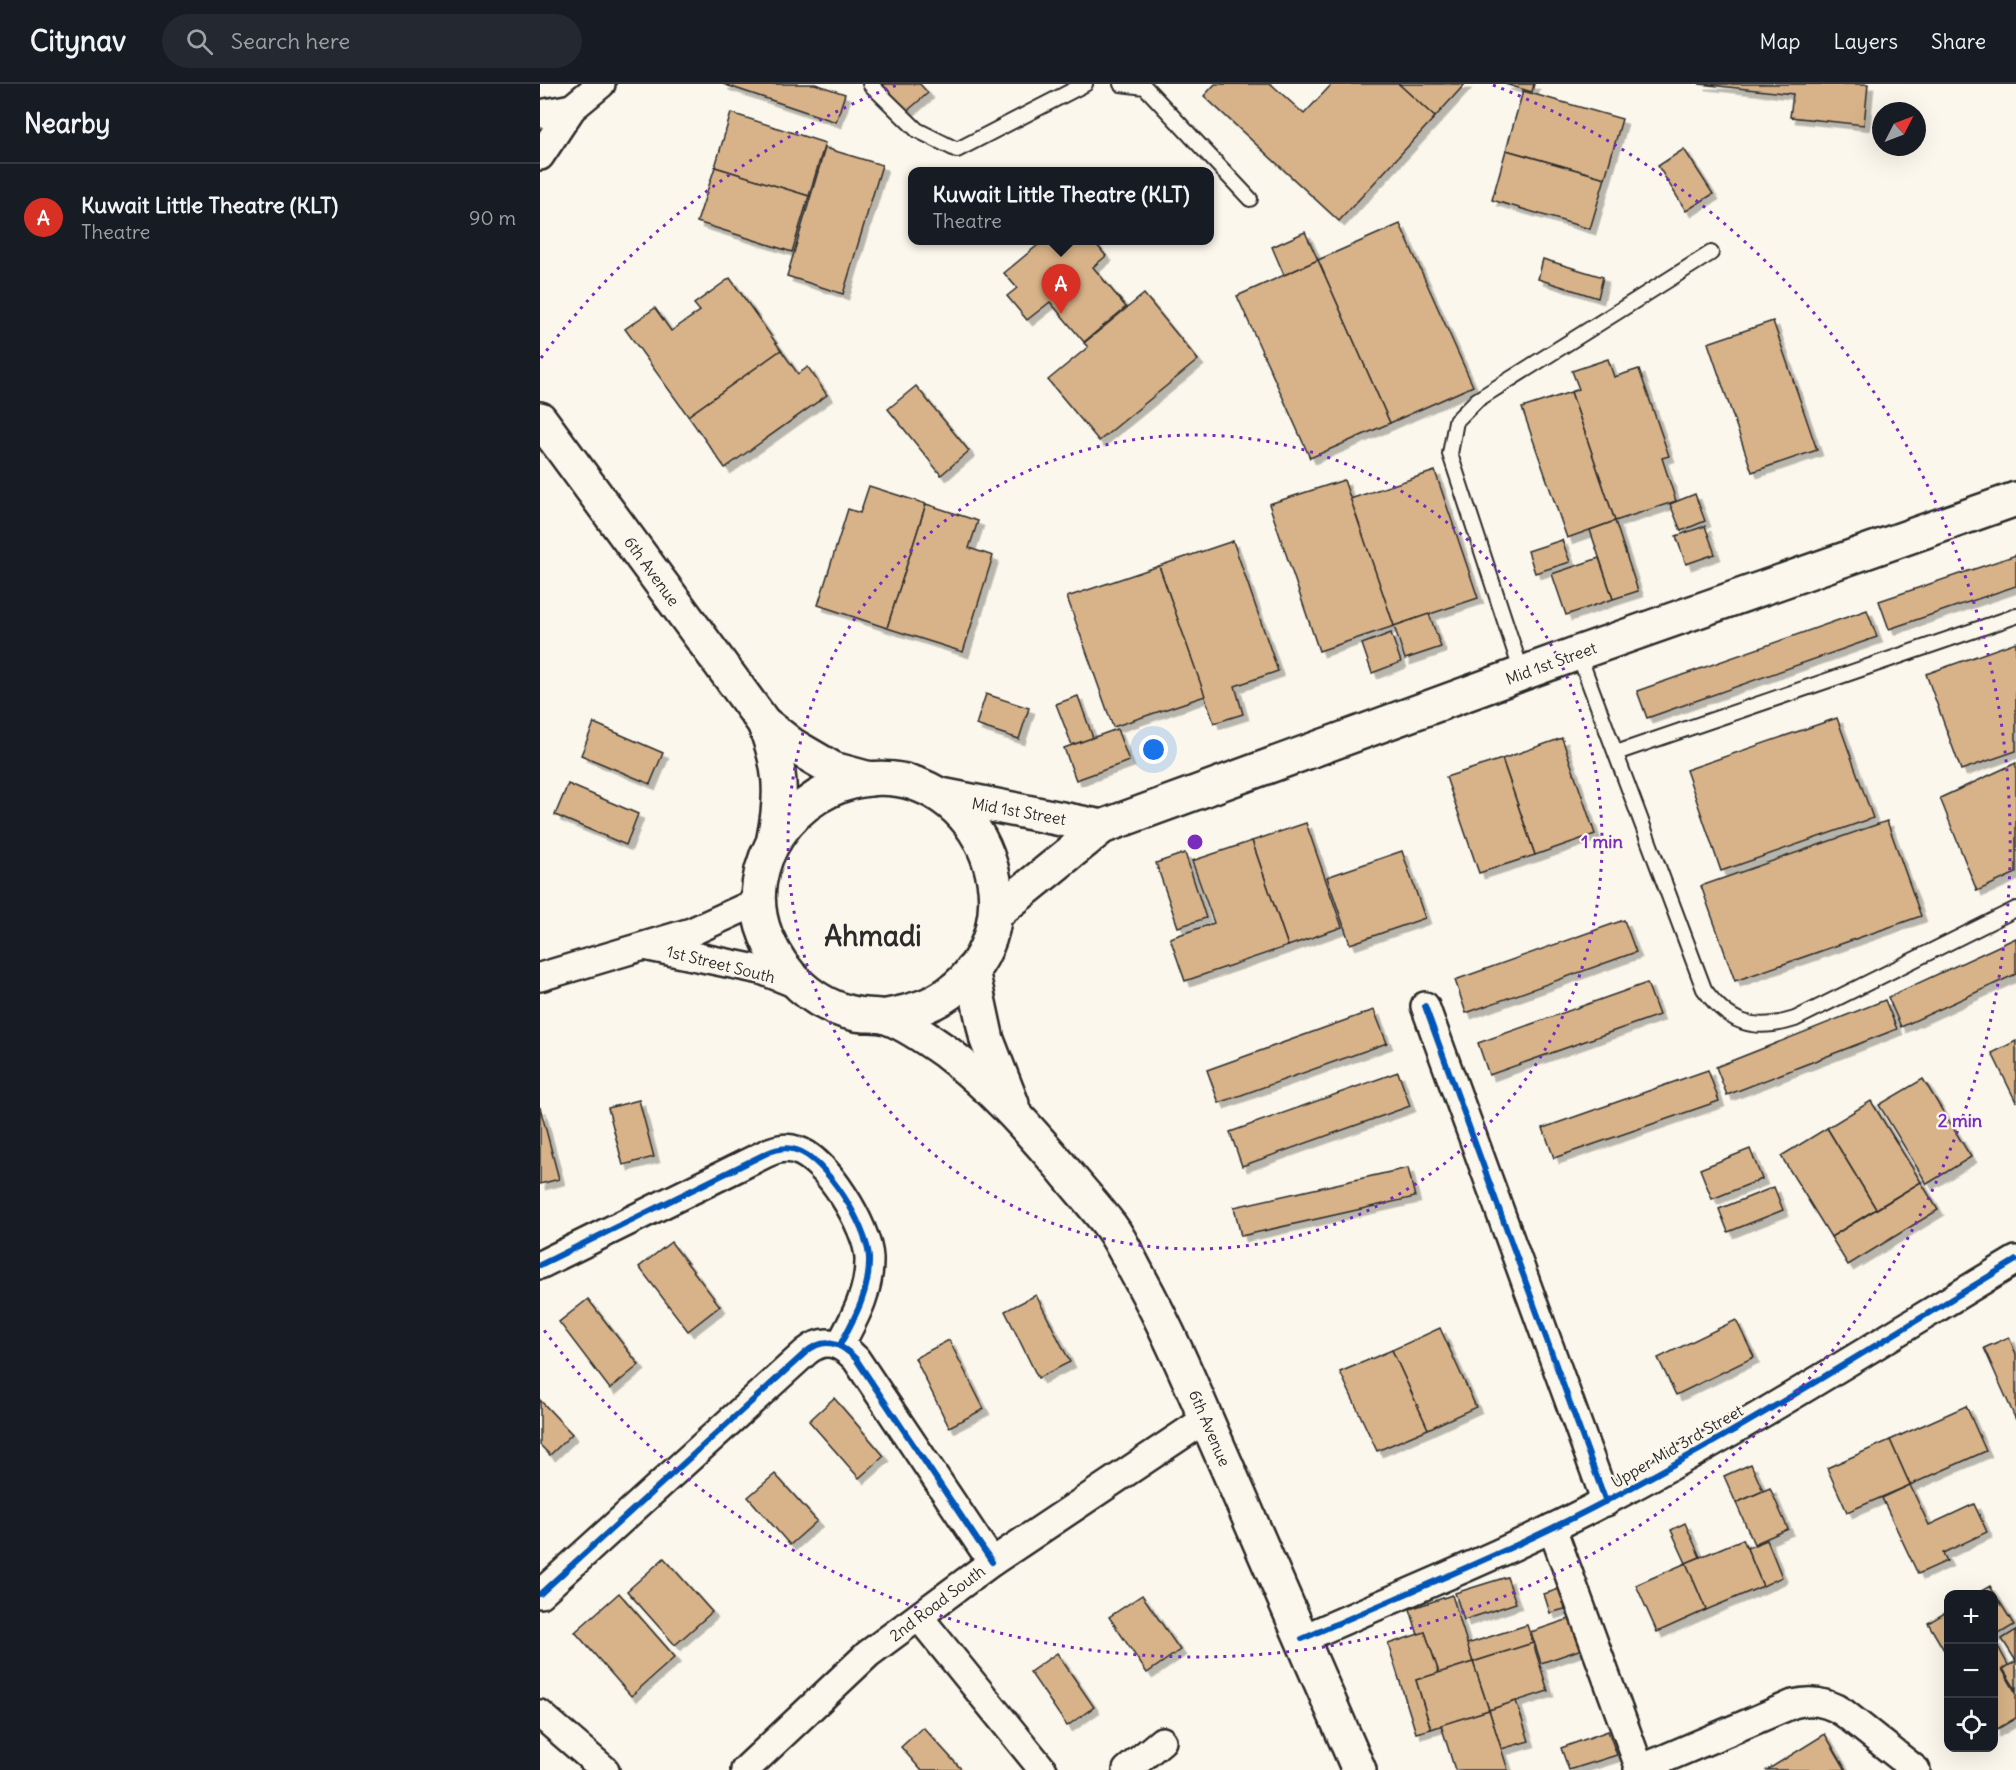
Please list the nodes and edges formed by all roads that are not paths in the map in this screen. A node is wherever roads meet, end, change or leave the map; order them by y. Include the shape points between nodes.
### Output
1 (601, 84) edge
2 (870, 84) edge
3 (1085, 84) edge
4 (1121, 84) edge
5 (572, 108) junction
6 (540, 114) edge
7 (540, 156) edge
8 (1250, 199) dead end
9 (1711, 254) dead end
10 (540, 419) edge
11 (2011, 498) edge
12 (2016, 616) edge
13 (1578, 652) junction
14 (1522, 673) junction
15 (764, 723) junction
16 (1616, 753) junction
17 (871, 779) junction
18 (937, 794) junction
19 (1102, 826) junction
20 (773, 841) junction
21 (759, 902) junction
22 (2016, 909) edge
23 (996, 914) junction
24 (645, 946) junction
25 (972, 970) junction
26 (540, 977) edge
27 (796, 984) junction
28 (1425, 1006) dead end
29 (887, 1016) junction
30 (1016, 1114) junction
31 (2016, 1260) edge
32 (540, 1265) edge
33 (840, 1345) junction
34 (1206, 1419) junction
35 (1605, 1502) junction
36 (1552, 1528) junction
37 (992, 1562) junction
38 (540, 1594) edge
39 (919, 1617) junction
40 (1302, 1639) junction
41 (540, 1714) edge
42 (1162, 1741) dead end
43 (1639, 1769) edge
44 (605, 1770) edge
45 (745, 1770) edge
46 (1044, 1770) edge
47 (1127, 1770) edge
48 (1359, 1770) edge
49 (1916, 1770) edge

1 - 5 street
2 - 3 lane via 918,130 957,150
4 - 8 lane via 1145,87
5 - 6 street
5 - 7 street
9 - 14 lane via 1477,400 1456,421 1450,453
10 - 15 main road, 6th Avenue
11 - 13 main road, Mid 1st Street
12 - 16 lane
13 - 14 main road, Mid 1st Street
13 - 16 lane
14 - 19 main road, Mid 1st Street
15 - 17 main road, 6th Avenue via 833,769
15 - 20 main road, 6th Avenue via 777,755 779,776 780,801
16 - 22 lane via 1704,989 1734,1019 1775,1026 1795,1019
17 - 18 main road via 905,782
17 - 20 main road via 841,784 814,797 791,817
18 - 19 main road, Mid 1st Street
18 - 23 main road via 964,816 984,845 995,879
19 - 23 main road, Mid 1st Street
20 - 21 main road via 762,870
21 - 24 street, 1st Street South via 691,932
21 - 27 main road via 764,932 777,960
23 - 25 main road via 988,943
24 - 26 street, 1st Street South
24 - 27 street, 1st Street South via 761,970
25 - 29 main road via 949,993 919,1009
25 - 30 main road, 6th Avenue via 987,1040
27 - 29 main road via 824,1003 854,1014
28 - 35 street
29 - 30 main road, 6th Avenue via 944,1051
30 - 34 main road, 6th Avenue via 1112,1229 1165,1324
31 - 35 street, Upper Mid 3rd Street via 1776,1405
32 - 33 street via 775,1149 796,1149 818,1164 856,1216 865,1236 869,1257 864,1295
33 - 37 street via 856,1359
33 - 38 street via 821,1343 806,1352
34 - 37 street, 2nd Road South
34 - 40 main road, 6th Avenue
35 - 36 street, Upper Mid 3rd Street
36 - 40 street, Upper Mid 3rd Street
36 - 43 street
37 - 39 street, 2nd Road South
39 - 45 street, 2nd Road South via 868,1654
39 - 46 street
40 - 48 main road, 6th Avenue
41 - 44 street
42 - 47 street
43 - 49 street via 1793,1704 1814,1701 1844,1713

